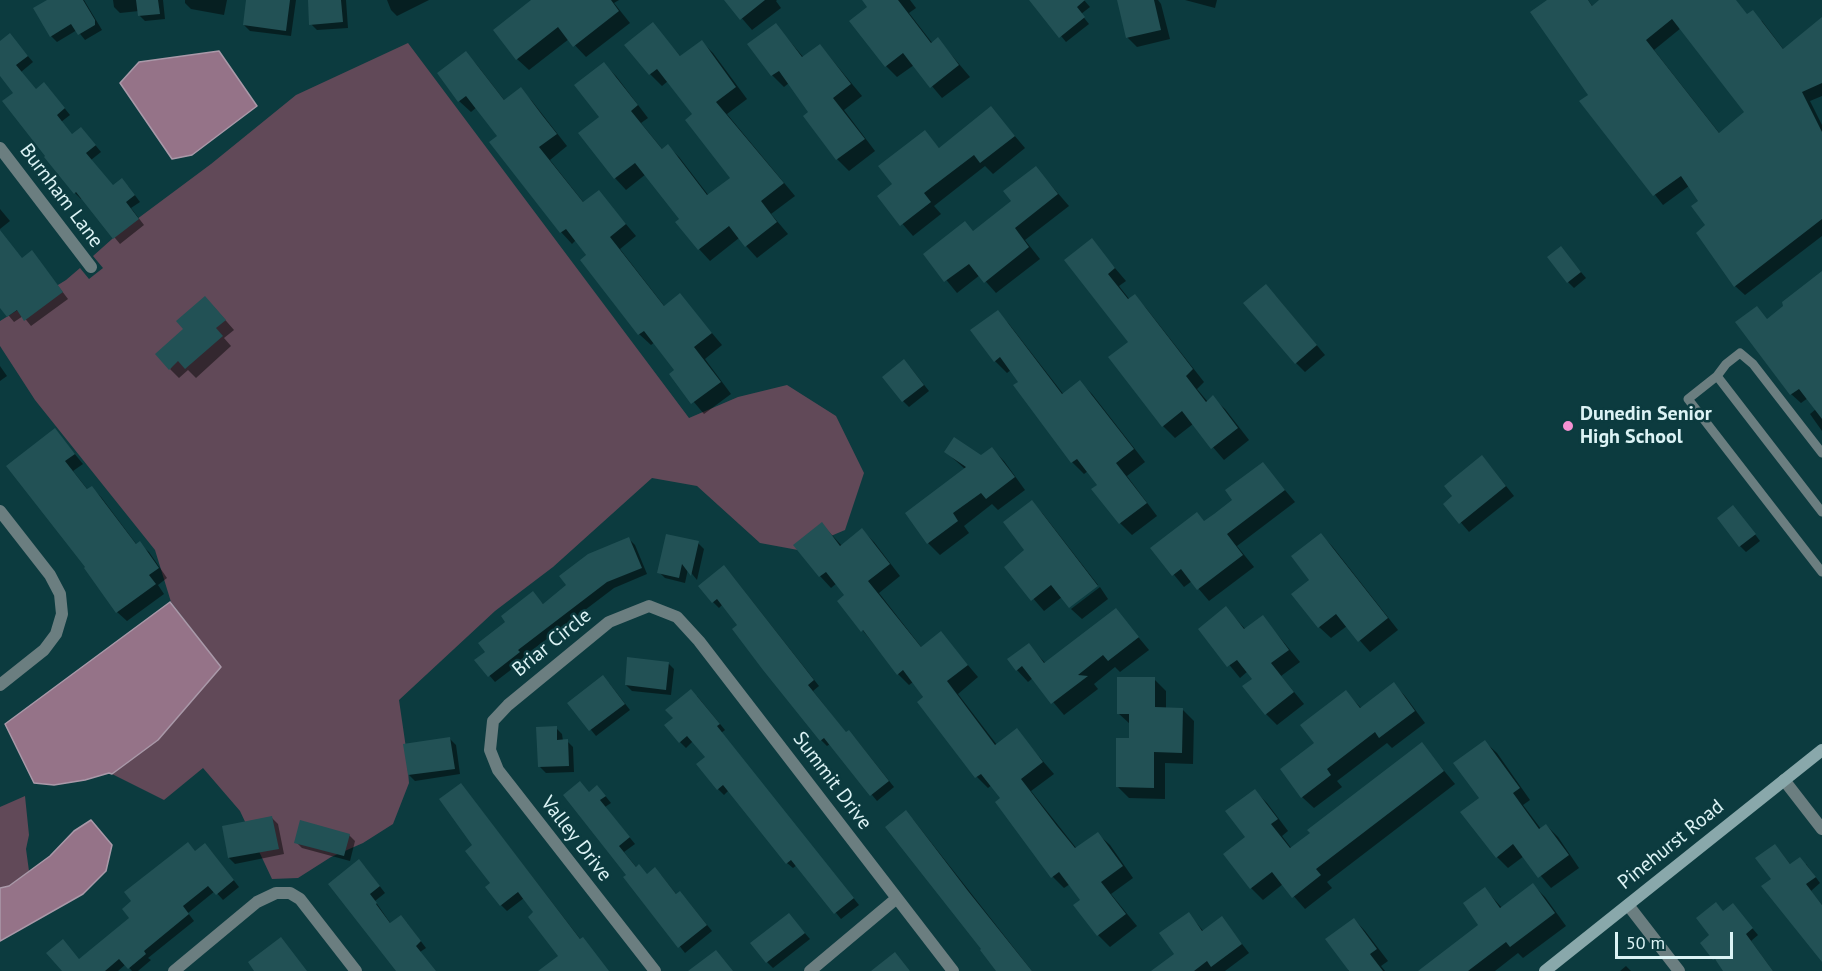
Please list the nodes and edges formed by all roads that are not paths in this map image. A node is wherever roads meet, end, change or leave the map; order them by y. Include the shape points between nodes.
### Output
1 (0, 148) edge
2 (91, 267) dead end
3 (1717, 376) junction
4 (1822, 453) edge
5 (0, 511) edge
6 (1822, 512) edge
7 (1822, 572) edge
8 (677, 617) joint
9 (0, 685) edge
10 (493, 721) joint
11 (1822, 750) edge
12 (1784, 780) junction
13 (1822, 829) edge
14 (897, 898) junction
15 (1628, 905) junction
16 (174, 971) edge
17 (356, 971) edge
18 (655, 971) edge
19 (810, 971) edge
20 (953, 971) edge
21 (1545, 971) edge
22 (1678, 971) edge

1 - 2 street, Burnham Lane
3 - 4 lane via 1740,353 1753,364
3 - 6 lane
3 - 7 lane via 1688,399
5 - 9 street via 50,575 60,594 62,614 56,634 44,650
8 - 10 street, Briar Circle via 649,606 609,622
8 - 14 street, Summit Drive
10 - 18 street, Valley Drive via 490,750 498,770
11 - 12 street, Pinehurst Road
12 - 13 street
12 - 15 street, Pinehurst Road
14 - 19 street
14 - 20 street, Summit Drive
15 - 21 street, Pinehurst Road
15 - 22 street
16 - 17 street via 257,902 276,893 291,893 300,899

